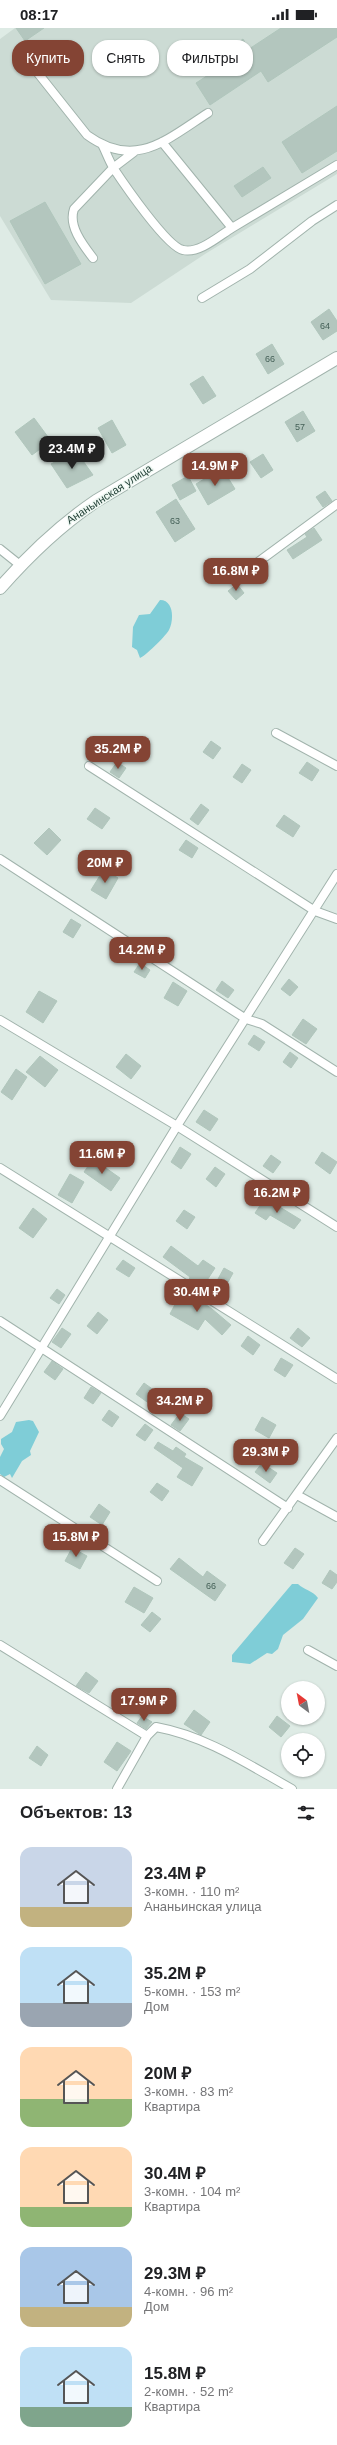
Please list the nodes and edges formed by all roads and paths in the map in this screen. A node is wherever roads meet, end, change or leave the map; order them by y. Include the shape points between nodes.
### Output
1 (40, 76) edge
2 (208, 113) dead end
3 (162, 142) junction
4 (102, 144) junction
5 (134, 152) junction
6 (337, 165) edge
7 (113, 168) junction
8 (337, 205) edge
9 (232, 228) junction
10 (93, 258) dead end
11 (202, 298) dead end
12 (337, 358) edge
13 (337, 504) edge
14 (0, 550) edge
15 (20, 565) junction
16 (243, 574) dead end
17 (0, 588) edge
18 (276, 733) dead end
19 (88, 766) dead end
20 (337, 766) edge
21 (0, 859) edge
22 (337, 874) edge
23 (315, 911) junction
24 (337, 919) edge
25 (246, 1019) junction
26 (0, 1020) edge
27 (337, 1072) edge
28 (177, 1126) junction
29 (0, 1168) edge
30 (337, 1227) edge
31 (111, 1236) junction
32 (0, 1321) edge
33 (42, 1348) junction
34 (337, 1379) edge
35 (0, 1416) edge
36 (337, 1438) edge
37 (0, 1480) edge
38 (297, 1495) junction
39 (288, 1508) junction
40 (337, 1517) edge
41 (263, 1541) dead end
42 (157, 1581) dead end
43 (0, 1644) edge
44 (308, 1650) dead end
45 (337, 1666) edge
46 (147, 1736) junction
47 (117, 1789) edge
48 (292, 1789) edge

1 - 4 lane via 87,135
2 - 3 lane
3 - 5 lane
3 - 9 lane
4 - 5 lane
4 - 7 lane
5 - 7 lane
6 - 9 lane
7 - 9 lane via 165,236 182,250 199,248
7 - 10 lane via 74,209 72,215 79,237
8 - 11 lane via 250,269
12 - 15 street, Ананьинская улица via 96,501 67,521
13 - 16 lane
14 - 15 lane
15 - 17 street, Ананьинская улица
18 - 20 lane
19 - 23 lane
21 - 25 lane
22 - 23 lane
23 - 24 lane
23 - 25 lane
25 - 27 lane via 262,1024
25 - 28 lane
26 - 28 lane
28 - 30 lane
28 - 31 lane
29 - 31 lane
31 - 33 lane
31 - 34 lane
32 - 33 lane
33 - 35 lane
33 - 39 lane
36 - 38 lane
37 - 42 lane
38 - 39 lane
38 - 40 lane
39 - 41 lane
43 - 46 lane
44 - 45 lane
46 - 47 lane
46 - 48 lane via 156,1727 178,1731 208,1743

